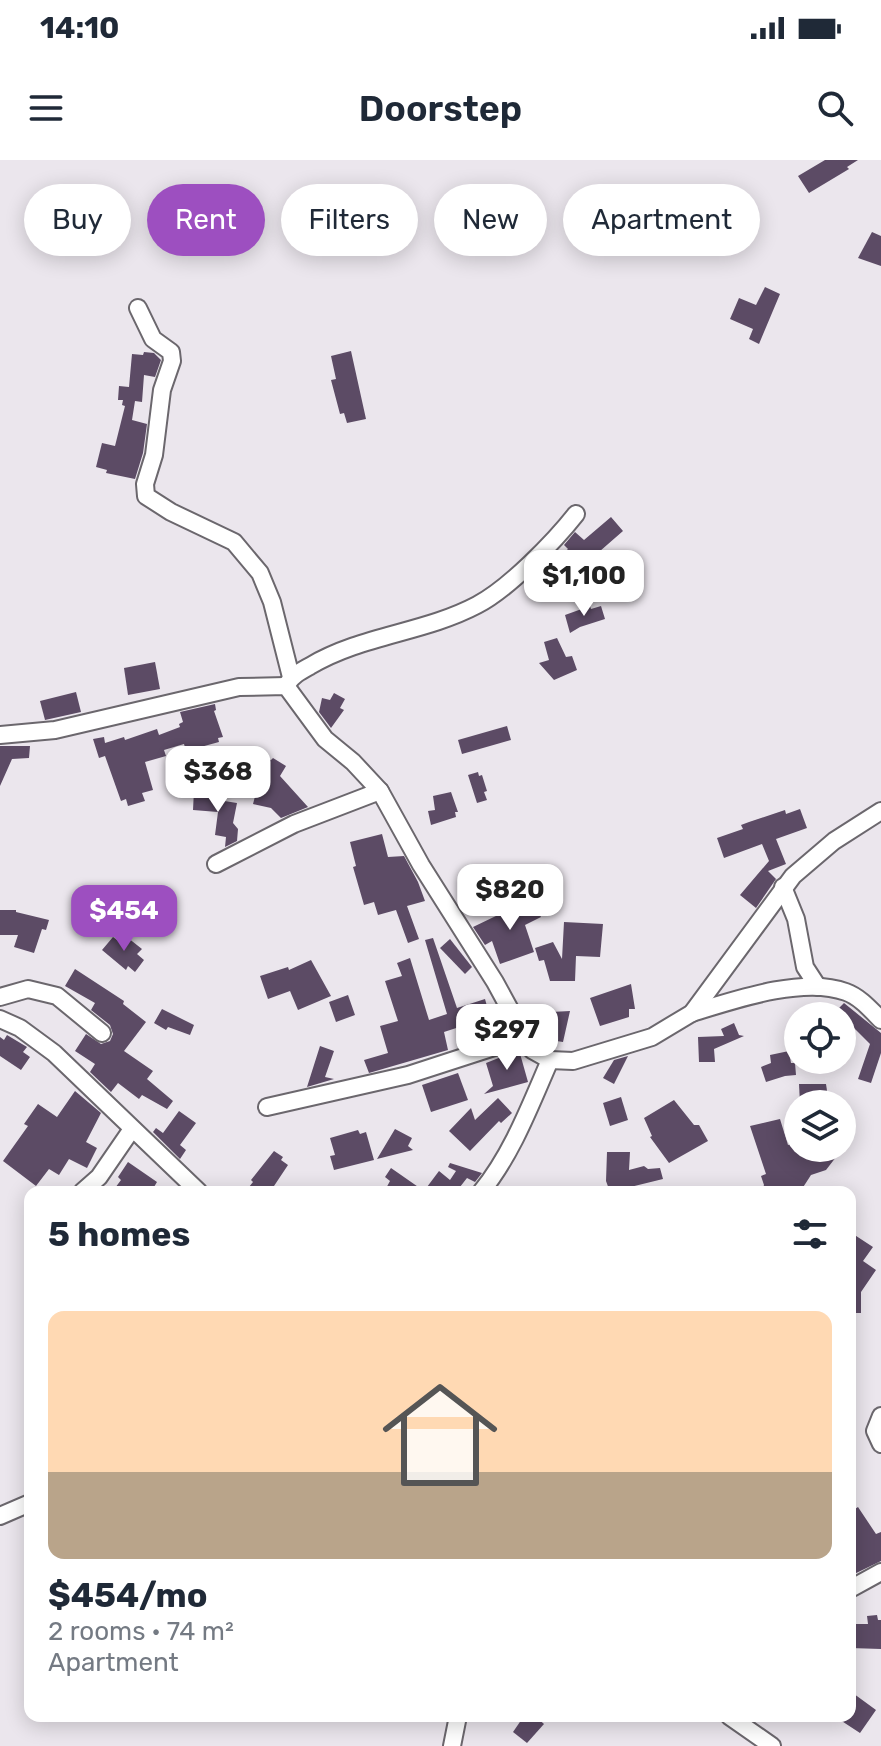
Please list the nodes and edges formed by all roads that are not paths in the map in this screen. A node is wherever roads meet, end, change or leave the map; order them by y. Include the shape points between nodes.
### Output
1 (138, 308) dead end
2 (576, 514) dead end
3 (289, 681) junction
4 (0, 735) edge
5 (380, 791) junction
6 (881, 811) edge
7 (216, 864) dead end
8 (783, 887) junction
9 (818, 987) junction
10 (0, 997) edge
11 (692, 1013) junction
12 (0, 1019) edge
13 (881, 1020) edge
14 (102, 1033) dead end
15 (525, 1037) junction
16 (550, 1060) junction
17 (267, 1107) dead end
18 (132, 1129) junction
19 (89, 1186) edge
20 (193, 1186) edge
21 (486, 1186) edge
22 (881, 1416) edge
23 (881, 1444) edge
24 (24, 1506) edge
25 (0, 1516) edge
26 (881, 1572) edge
27 (856, 1586) edge
28 (457, 1722) edge
29 (738, 1722) edge
30 (452, 1746) edge
31 (772, 1746) edge

1 - 3 street via 153,339 171,352 172,361 162,390 146,496 234,542 260,573 272,602
2 - 3 street via 563,532 479,604 335,651
3 - 4 street via 239,687 55,730
3 - 5 street via 325,739
5 - 7 street via 294,824
5 - 15 street
6 - 8 street via 834,841
8 - 9 street via 796,919 805,967
8 - 11 street
9 - 11 street via 755,994
9 - 13 street via 847,992
10 - 14 street via 28,989 57,996
11 - 16 street via 652,1037 573,1061
12 - 18 street via 54,1053
15 - 16 street via 532,1050
15 - 17 street via 408,1075
16 - 21 street via 519,1130
18 - 19 street
18 - 20 street
22 - 23 street via 875,1431
24 - 25 street
26 - 27 street
28 - 30 street
29 - 31 street

